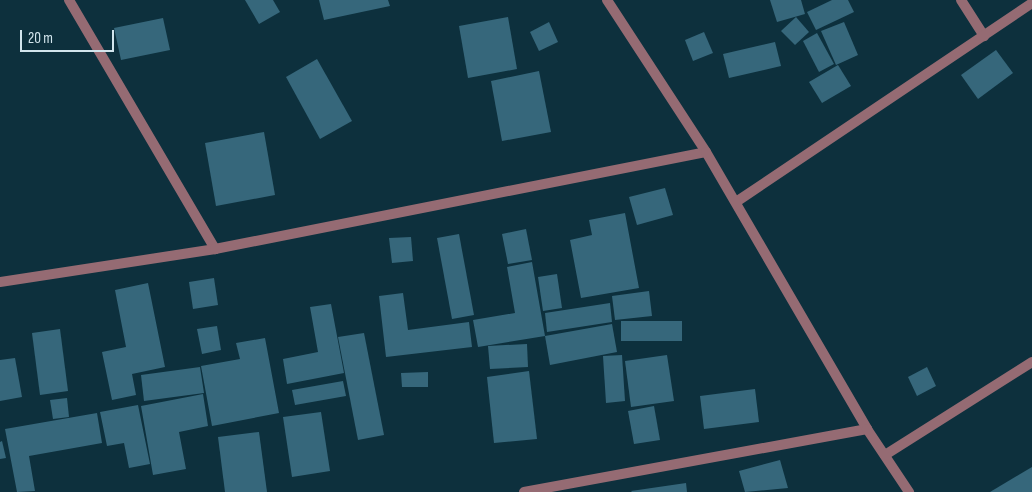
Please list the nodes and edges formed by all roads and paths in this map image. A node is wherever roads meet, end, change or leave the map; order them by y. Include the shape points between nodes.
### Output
1 (69, 0) edge
2 (607, 0) edge
3 (961, 0) edge
4 (1032, 3) edge
5 (984, 36) junction
6 (706, 152) junction
7 (736, 202) junction
8 (215, 249) junction
9 (0, 282) edge
10 (1032, 362) edge
11 (868, 429) junction
12 (885, 455) junction
13 (571, 488) edge
14 (524, 492) edge
15 (909, 492) edge

1 - 8 street
2 - 6 street
3 - 5 street
4 - 5 street
5 - 7 street
6 - 7 street
6 - 8 street
7 - 11 street
8 - 9 street
10 - 12 street
11 - 12 street
11 - 13 street
12 - 15 street
13 - 14 street

